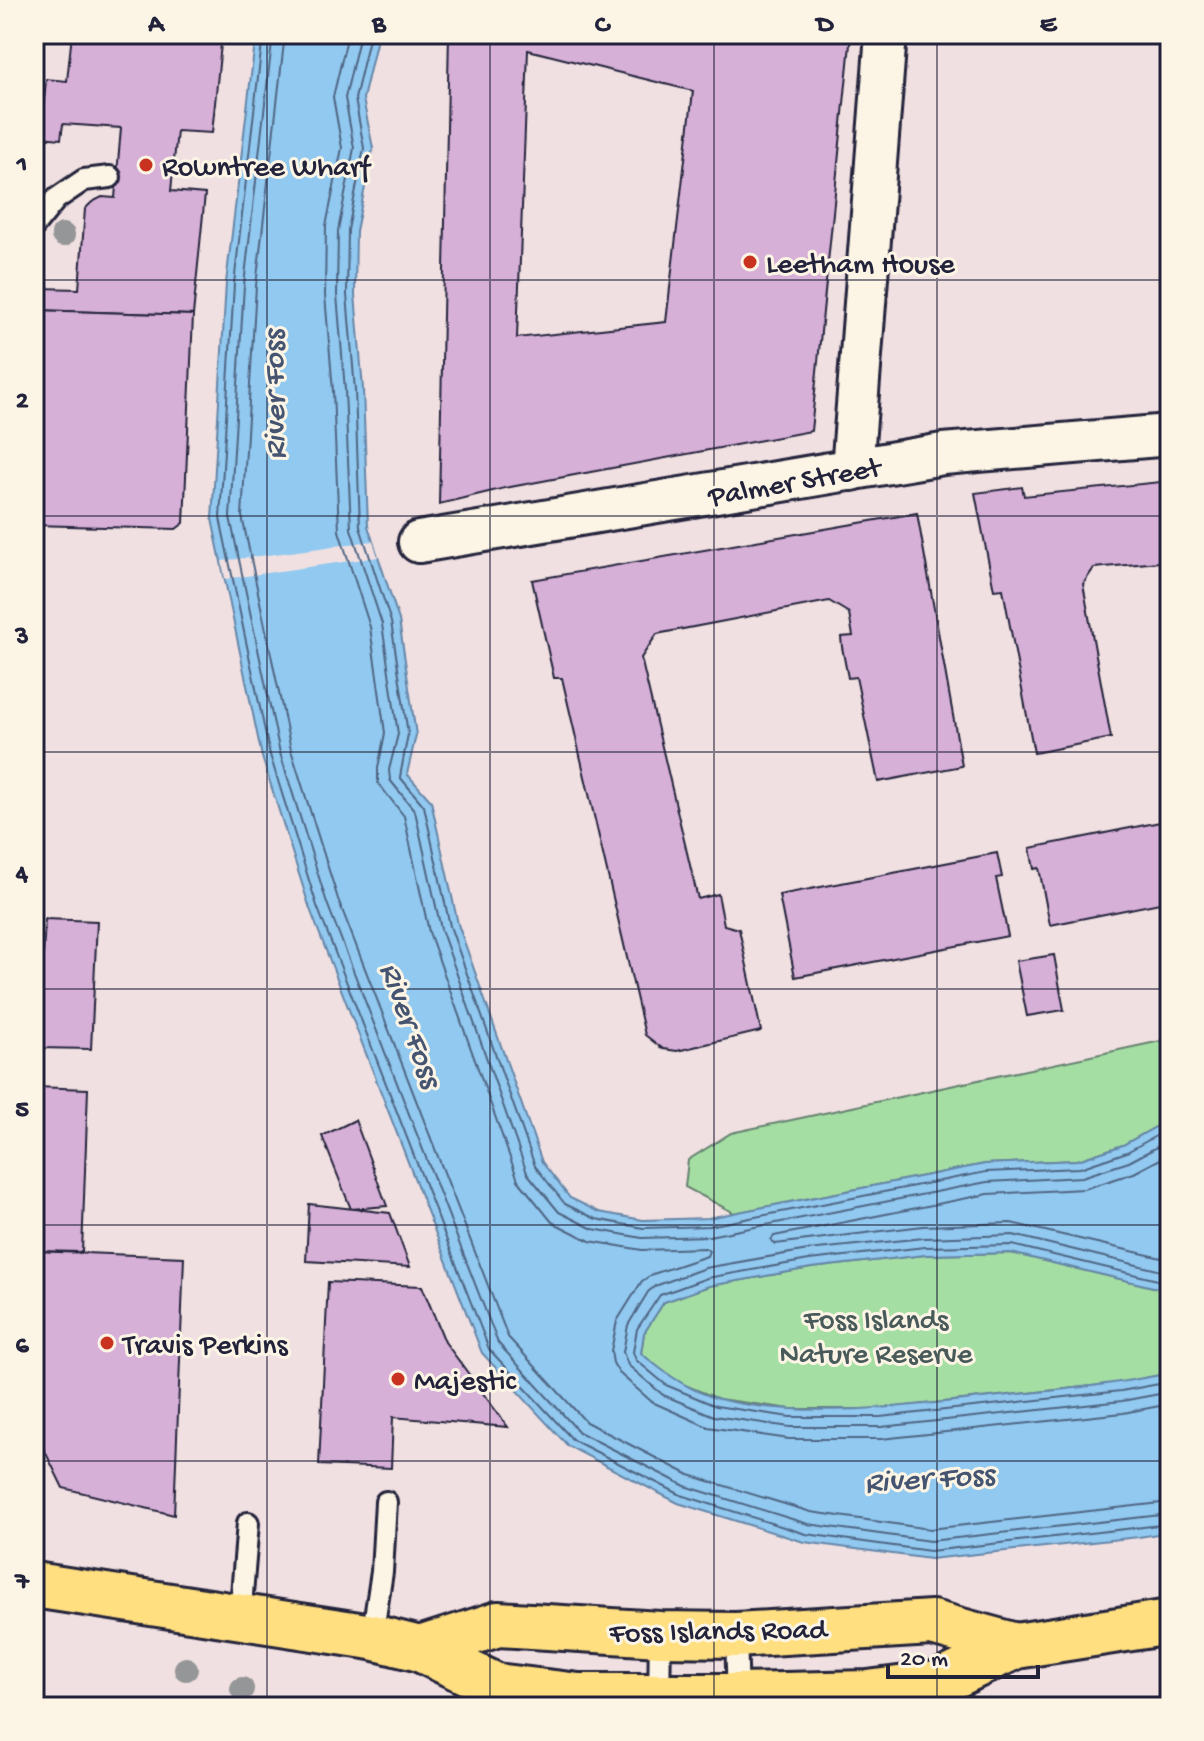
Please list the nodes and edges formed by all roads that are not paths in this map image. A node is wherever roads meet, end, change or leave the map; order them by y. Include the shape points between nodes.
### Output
1 (886, 34) edge
2 (110, 177) dead end
3 (34, 226) edge
4 (1170, 435) edge
5 (852, 470) junction
6 (419, 542) dead end
7 (386, 1502) dead end
8 (248, 1523) dead end
9 (34, 1585) edge
10 (240, 1618) junction
11 (1169, 1626) edge
12 (660, 1634) junction
13 (736, 1635) junction
14 (372, 1637) junction
15 (1016, 1646) junction
16 (420, 1649) junction
17 (659, 1701) edge
18 (738, 1702) edge

1 - 5 street
2 - 3 lane via 84,180 56,199
4 - 5 street, Palmer Street via 943,454
5 - 6 street, Palmer Street
7 - 14 lane
8 - 10 lane
9 - 10 main road, Foss Islands Road
10 - 14 main road, Foss Islands Road
11 - 15 main road, Foss Islands Road
12 - 13 main road, Foss Islands Road
12 - 16 main road, Foss Islands Road via 498,1624
12 - 17 lane
13 - 15 main road, Foss Islands Road via 932,1623
13 - 18 lane
14 - 16 main road, Foss Islands Road
15 - 18 main road, Foss Islands Road via 937,1684
16 - 17 main road, Foss Islands Road via 496,1686
17 - 18 main road, Foss Islands Road

